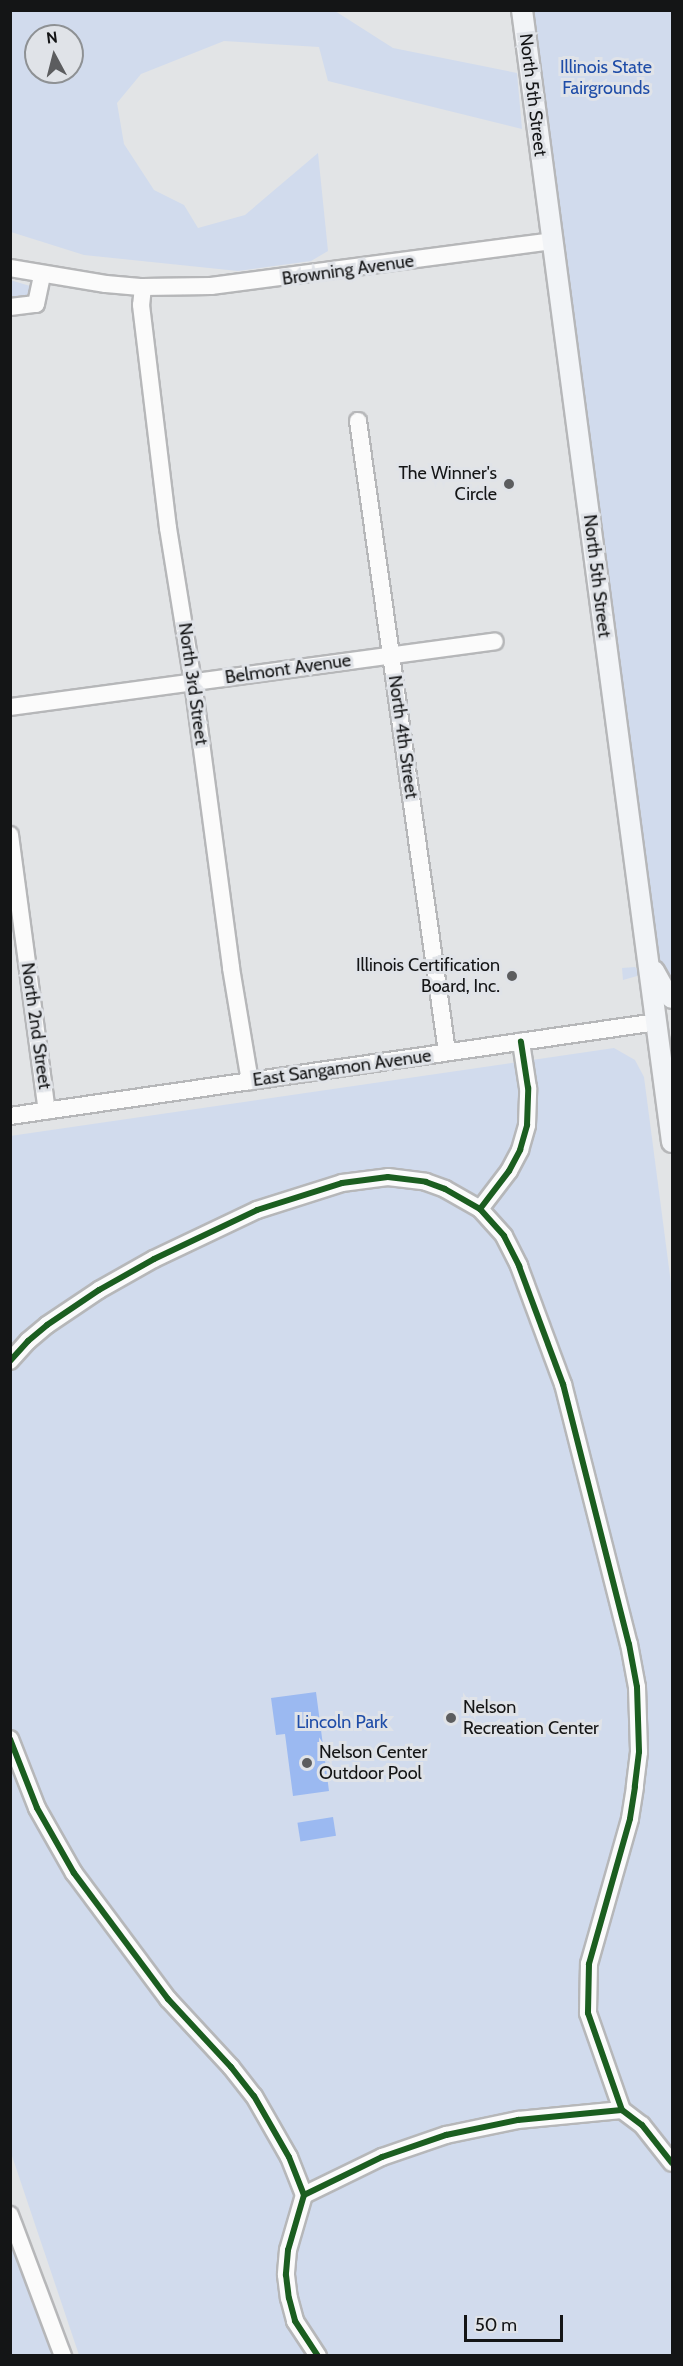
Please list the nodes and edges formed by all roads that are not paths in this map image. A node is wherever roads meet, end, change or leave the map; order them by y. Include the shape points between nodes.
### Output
1 (522, 10) edge
2 (552, 241) junction
3 (10, 268) edge
4 (42, 275) junction
5 (143, 287) junction
6 (10, 308) edge
7 (358, 422) dead end
8 (495, 641) dead end
9 (391, 655) junction
10 (193, 682) junction
11 (10, 707) edge
12 (10, 835) edge
13 (648, 960) junction
14 (672, 998) edge
15 (665, 1021) edge
16 (521, 1042) junction
17 (447, 1052) junction
18 (672, 1057) edge
19 (250, 1081) junction
20 (665, 1084) junction
21 (47, 1111) junction
22 (10, 1116) edge
23 (672, 1142) edge
24 (480, 1209) junction
25 (10, 1361) edge
26 (10, 1739) edge
27 (622, 2110) junction
28 (672, 2163) edge
29 (304, 2195) junction
30 (10, 2215) edge
31 (63, 2355) edge
32 (318, 2355) edge

1 - 2 main road, North 5th Street
2 - 5 street, Browning Avenue via 252,283
2 - 13 main road, North 5th Street
3 - 4 street, Browning Avenue
4 - 5 street, Browning Avenue
4 - 6 street via 36,304
5 - 10 street, North 3rd Street via 141,305 168,528
7 - 9 street, North 4th Street
8 - 9 street, Belmont Avenue
9 - 10 street, Belmont Avenue
9 - 17 street, North 4th Street
10 - 11 street, Belmont Avenue
10 - 19 street, North 3rd Street
12 - 21 street, North 2nd Street
13 - 14 main road
13 - 15 main road, North 5th Street
15 - 16 street, East Sangamon Avenue
15 - 20 main road, North 5th Street
16 - 17 street, East Sangamon Avenue
16 - 24 street via 528,1088 527,1125 509,1171
17 - 19 street, East Sangamon Avenue
18 - 20 main road
19 - 21 street, East Sangamon Avenue
20 - 23 main road, North 5th Street
21 - 22 street, East Sangamon Avenue
24 - 25 street via 426,1182 388,1177 342,1184 257,1210 99,1290 28,1341
24 - 27 street via 504,1236 519,1266 563,1384 637,1687 639,1752 630,1819 589,1964 587,1988 591,2023
26 - 29 street via 37,1808 74,1873 168,1998 254,2096 285,2148
27 - 28 street via 642,2125
27 - 29 street via 501,2123 446,2135 382,2157
29 - 32 street via 288,2250 286,2275 296,2321
30 - 31 street

